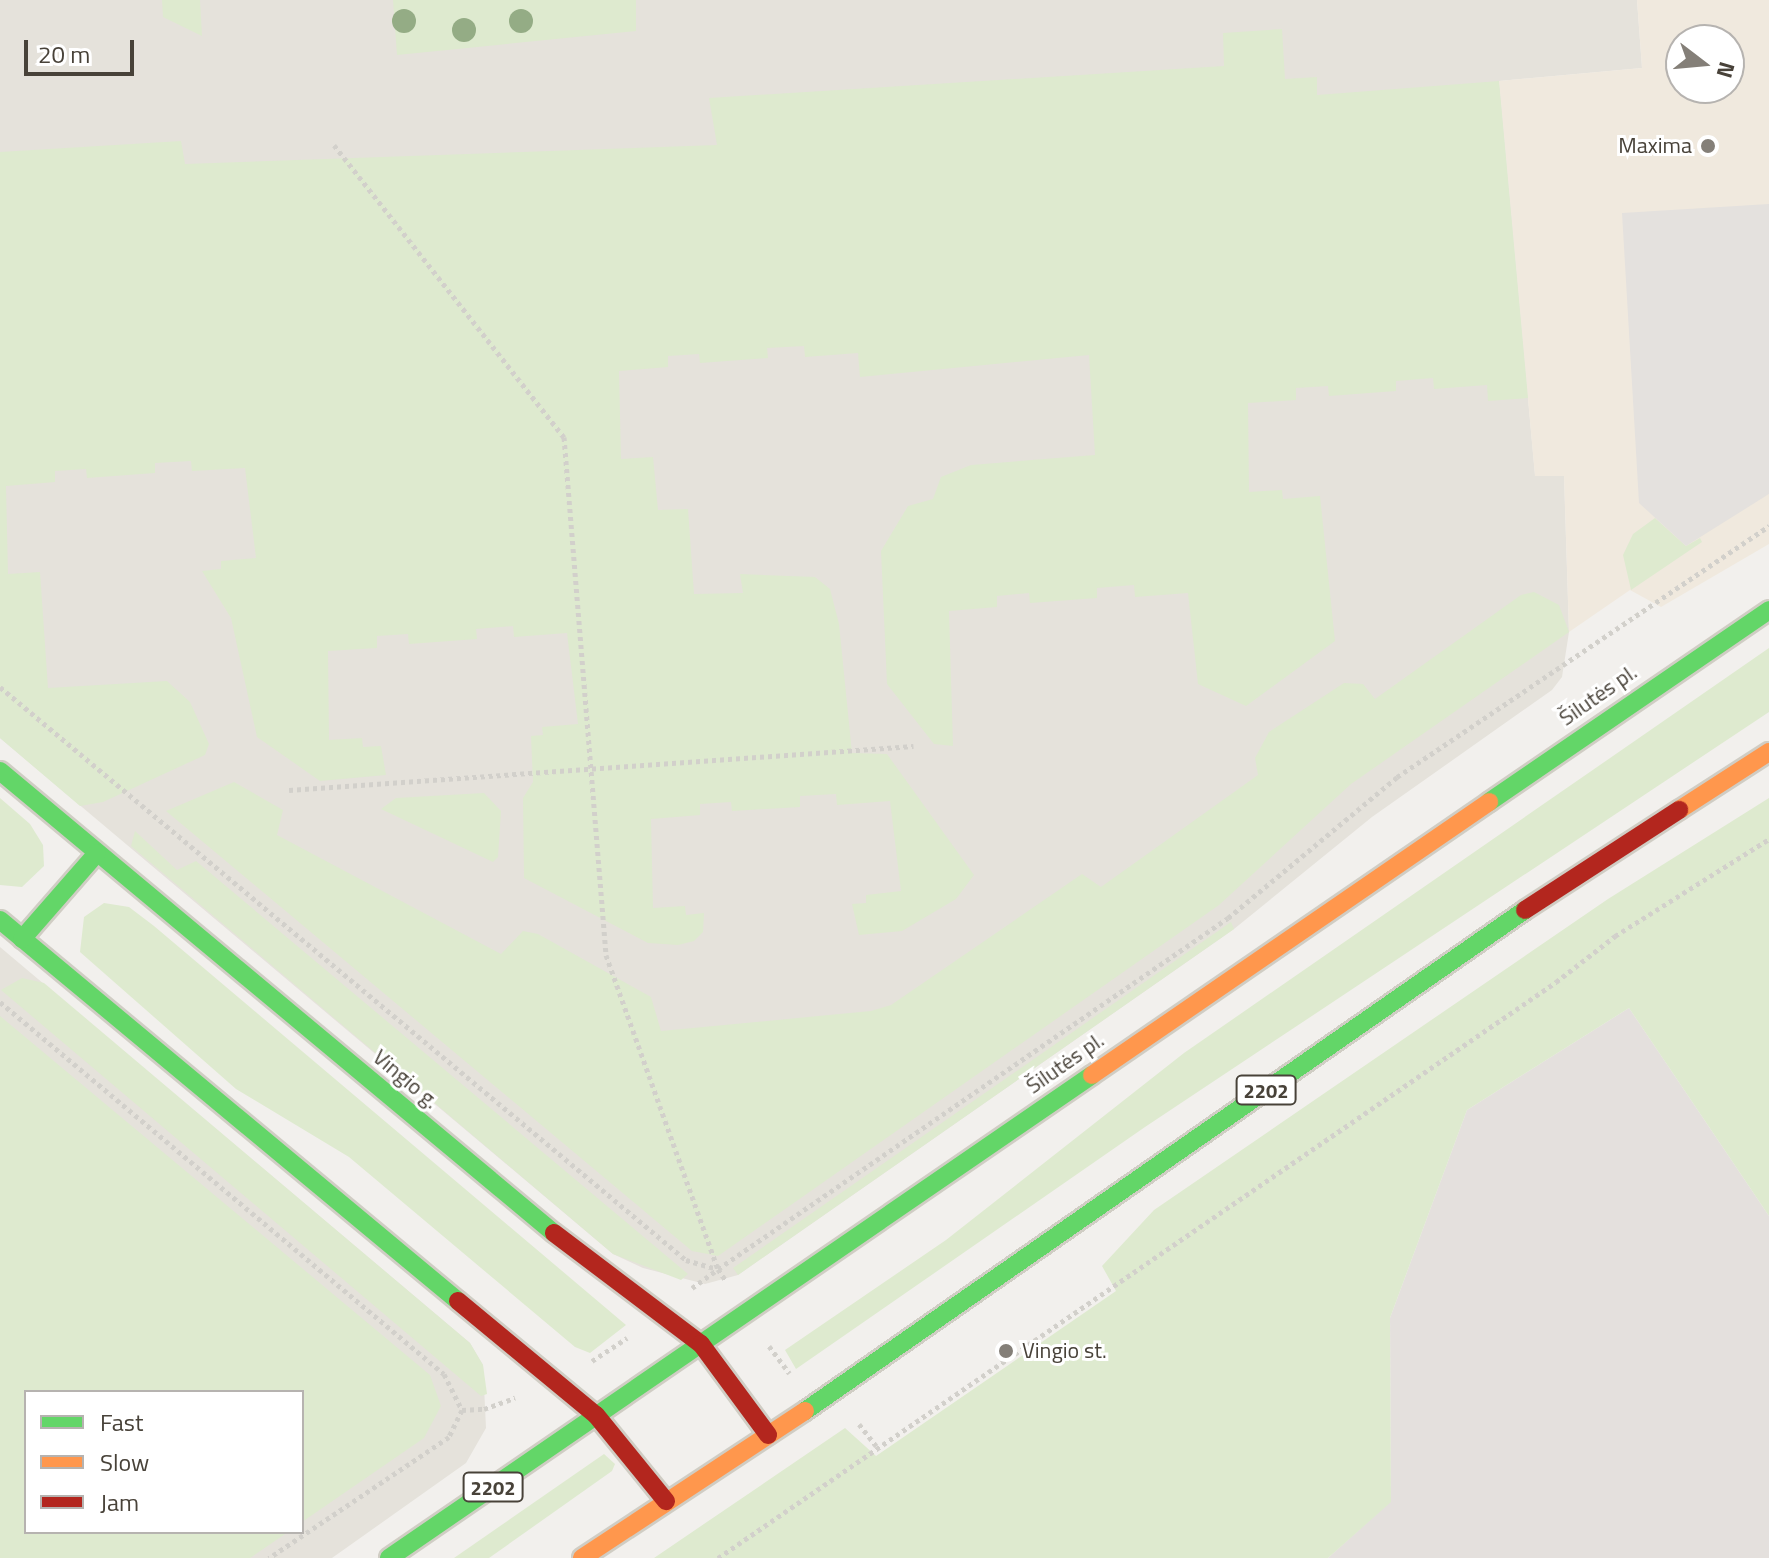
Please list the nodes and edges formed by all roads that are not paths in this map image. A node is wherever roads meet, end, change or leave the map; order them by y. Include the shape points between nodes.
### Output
1 (1769, 610) edge
2 (1769, 752) edge
3 (0, 771) edge
4 (97, 853) junction
5 (0, 920) edge
6 (22, 939) junction
7 (701, 1344) junction
8 (596, 1415) junction
9 (768, 1435) junction
10 (666, 1501) junction
11 (389, 1558) edge
12 (582, 1558) edge

1 - 7 main road, Šilutės pl. / 2202
2 - 9 main road, 2202 via 1511,919
3 - 4 main road, Vingio g.
4 - 6 main road
4 - 7 main road, Vingio g. via 566,1243
5 - 6 main road
6 - 8 main road
7 - 8 main road, Šilutės pl. / 2202
7 - 9 main road, Vingio g.
8 - 10 main road
8 - 11 main road, Šilutės pl. / 2202
9 - 10 main road, 2202
10 - 12 main road, 2202

